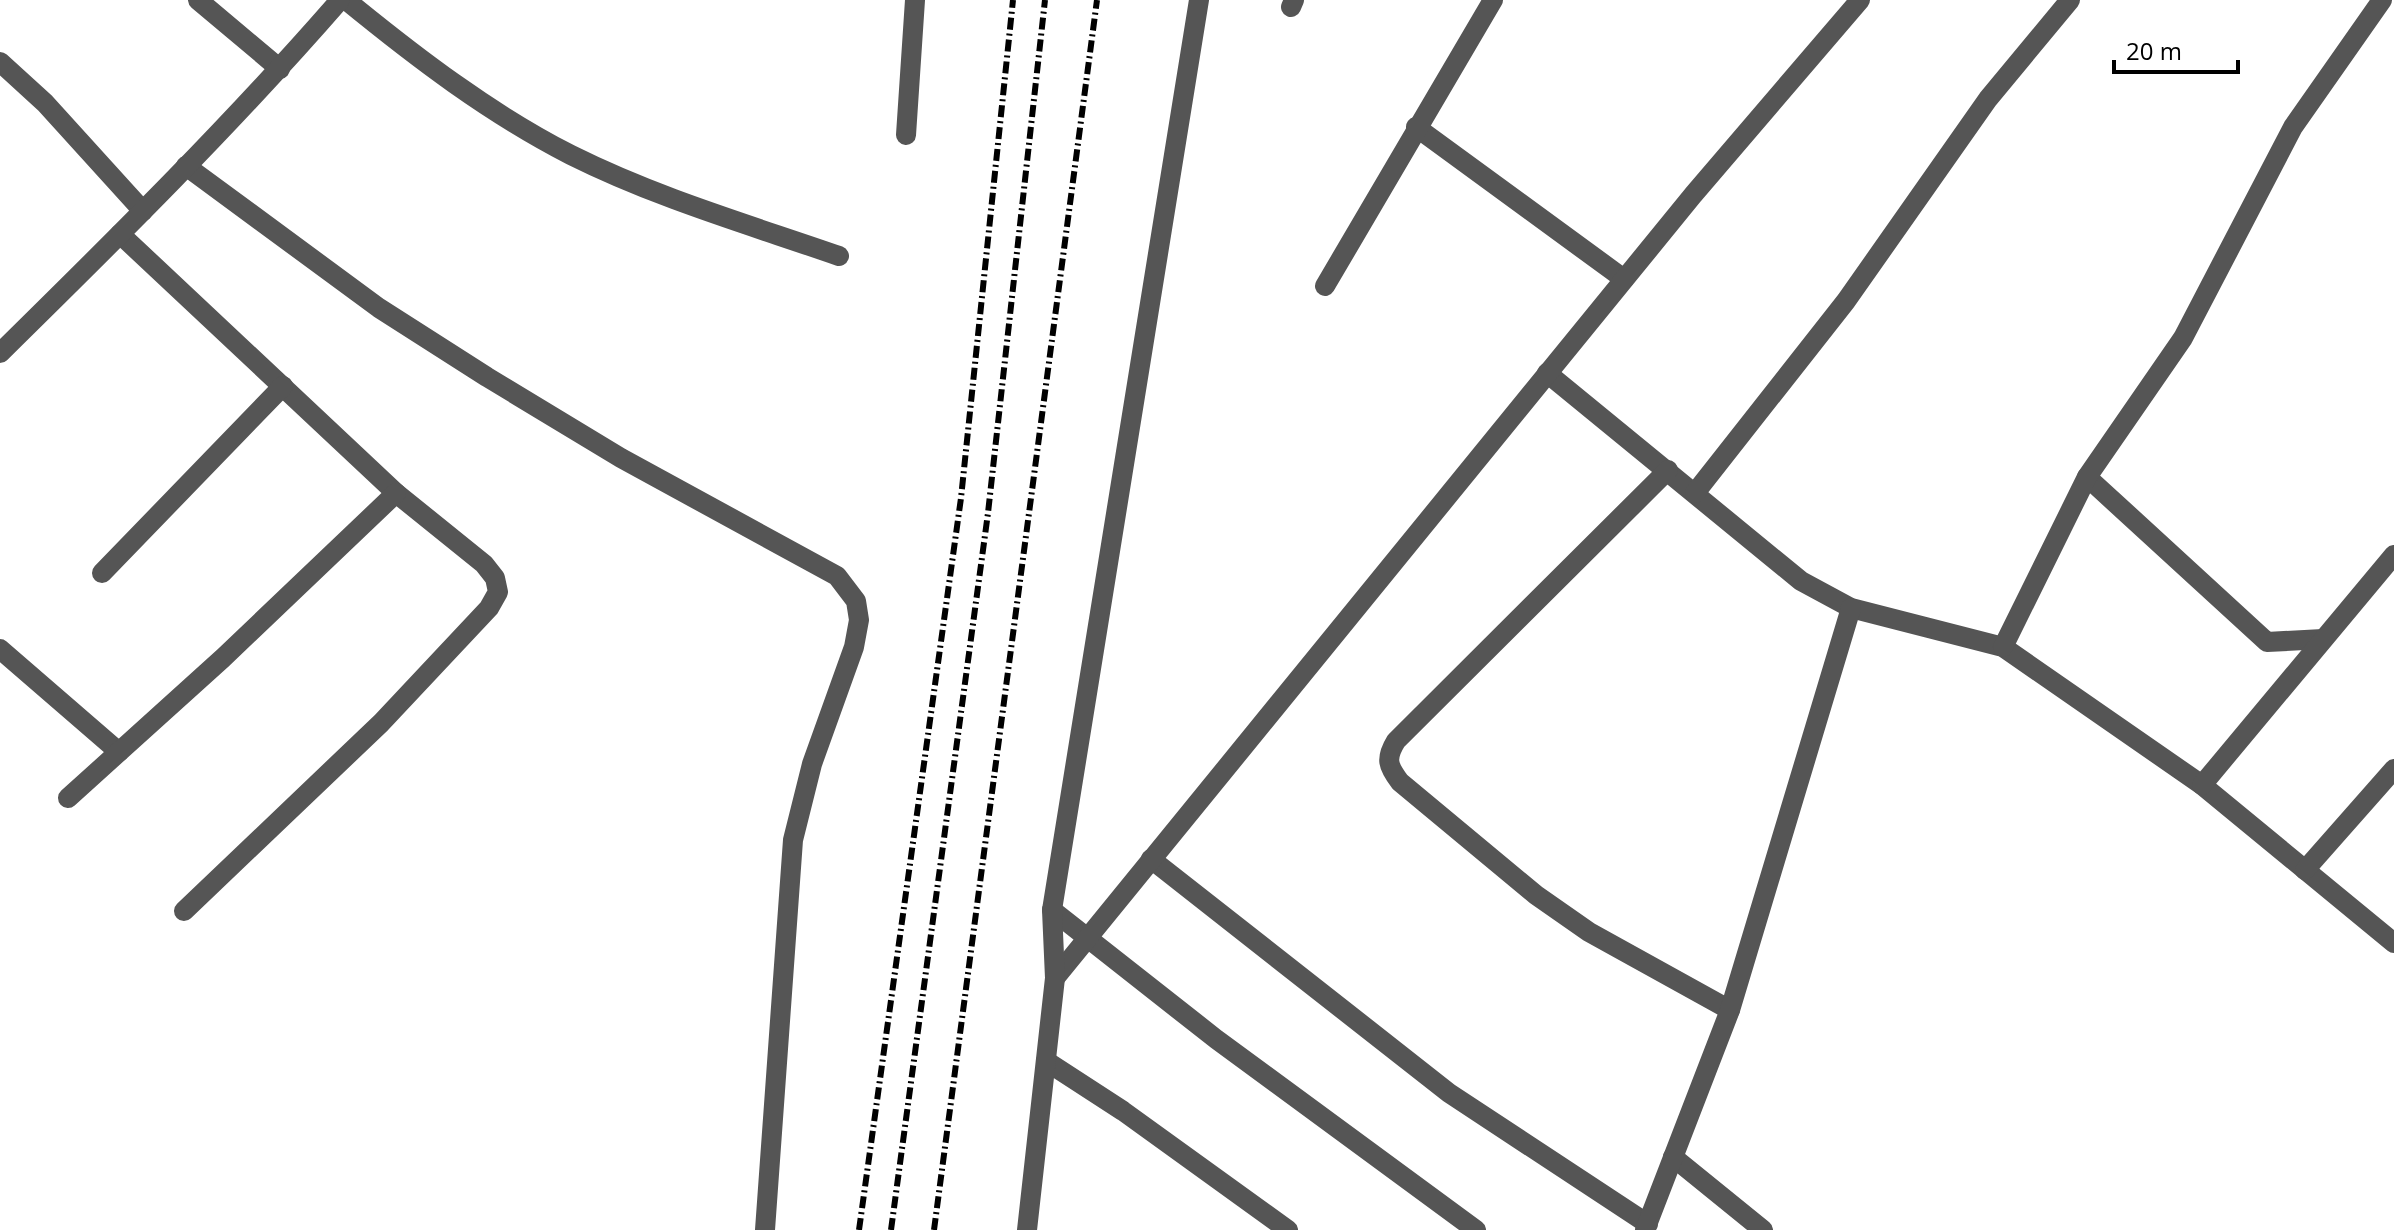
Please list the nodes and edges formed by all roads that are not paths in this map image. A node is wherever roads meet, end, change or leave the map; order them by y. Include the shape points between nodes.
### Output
1 (198, 0) edge
2 (343, 0) edge
3 (915, 0) edge
4 (1199, 0) edge
5 (1493, 0) edge
6 (1860, 0) edge
7 (2070, 0) edge
8 (2382, 0) edge
9 (0, 62) edge
10 (280, 69) junction
11 (1416, 127) junction
12 (906, 135) dead end
13 (186, 166) junction
14 (143, 211) junction
15 (120, 234) junction
16 (839, 256) dead end
17 (1624, 279) junction
18 (1325, 286) dead end
19 (0, 353) edge
20 (1547, 373) junction
21 (283, 386) junction
22 (1668, 470) junction
23 (2087, 477) junction
24 (396, 493) junction
25 (1695, 493) junction
26 (2394, 555) edge
27 (102, 573) dead end
28 (1851, 608) junction
29 (2323, 639) junction
30 (2003, 647) junction
31 (0, 649) edge
32 (119, 752) junction
33 (2394, 769) edge
34 (2202, 785) junction
35 (68, 798) dead end
36 (1151, 859) junction
37 (2305, 870) junction
38 (1052, 910) junction
39 (184, 911) dead end
40 (1087, 937) junction
41 (2394, 943) edge
42 (1055, 978) junction
43 (1730, 1010) junction
44 (1046, 1061) junction
45 (1673, 1157) junction
46 (1646, 1227) edge
47 (765, 1230) edge
48 (1027, 1230) edge
49 (1288, 1230) edge
50 (1476, 1230) edge
51 (1763, 1230) edge

1 - 10 street
2 - 10 street
2 - 16 street via 495,112 572,155 657,192
3 - 12 street
4 - 38 street
5 - 11 street
6 - 17 street
7 - 25 street via 1988,99 1846,301
8 - 23 street via 2293,127 2183,338
9 - 14 street via 45,103
10 - 13 street
11 - 17 street
11 - 18 street
13 - 14 street
13 - 47 street via 379,308 621,458 837,576 856,601 854,647 812,764 793,840
14 - 15 street
15 - 19 street
15 - 21 street
17 - 20 street
20 - 22 street
20 - 36 street
21 - 24 street
21 - 27 street
22 - 25 street
22 - 43 street via 1396,741 1388,767 1536,895 1645,965
23 - 29 street via 2267,642
23 - 30 street
24 - 32 street
24 - 39 street via 484,564 498,592 381,723
25 - 28 street via 1801,581
26 - 29 street
28 - 30 street
28 - 43 street
29 - 34 street
30 - 34 street
31 - 32 street
32 - 35 street
33 - 37 street
34 - 37 street
36 - 40 street
36 - 46 street via 1449,1093
37 - 41 street
38 - 40 street
38 - 42 street
40 - 42 street
40 - 50 street
42 - 44 street
43 - 45 street
44 - 48 street
44 - 49 street
45 - 46 street
45 - 51 street

